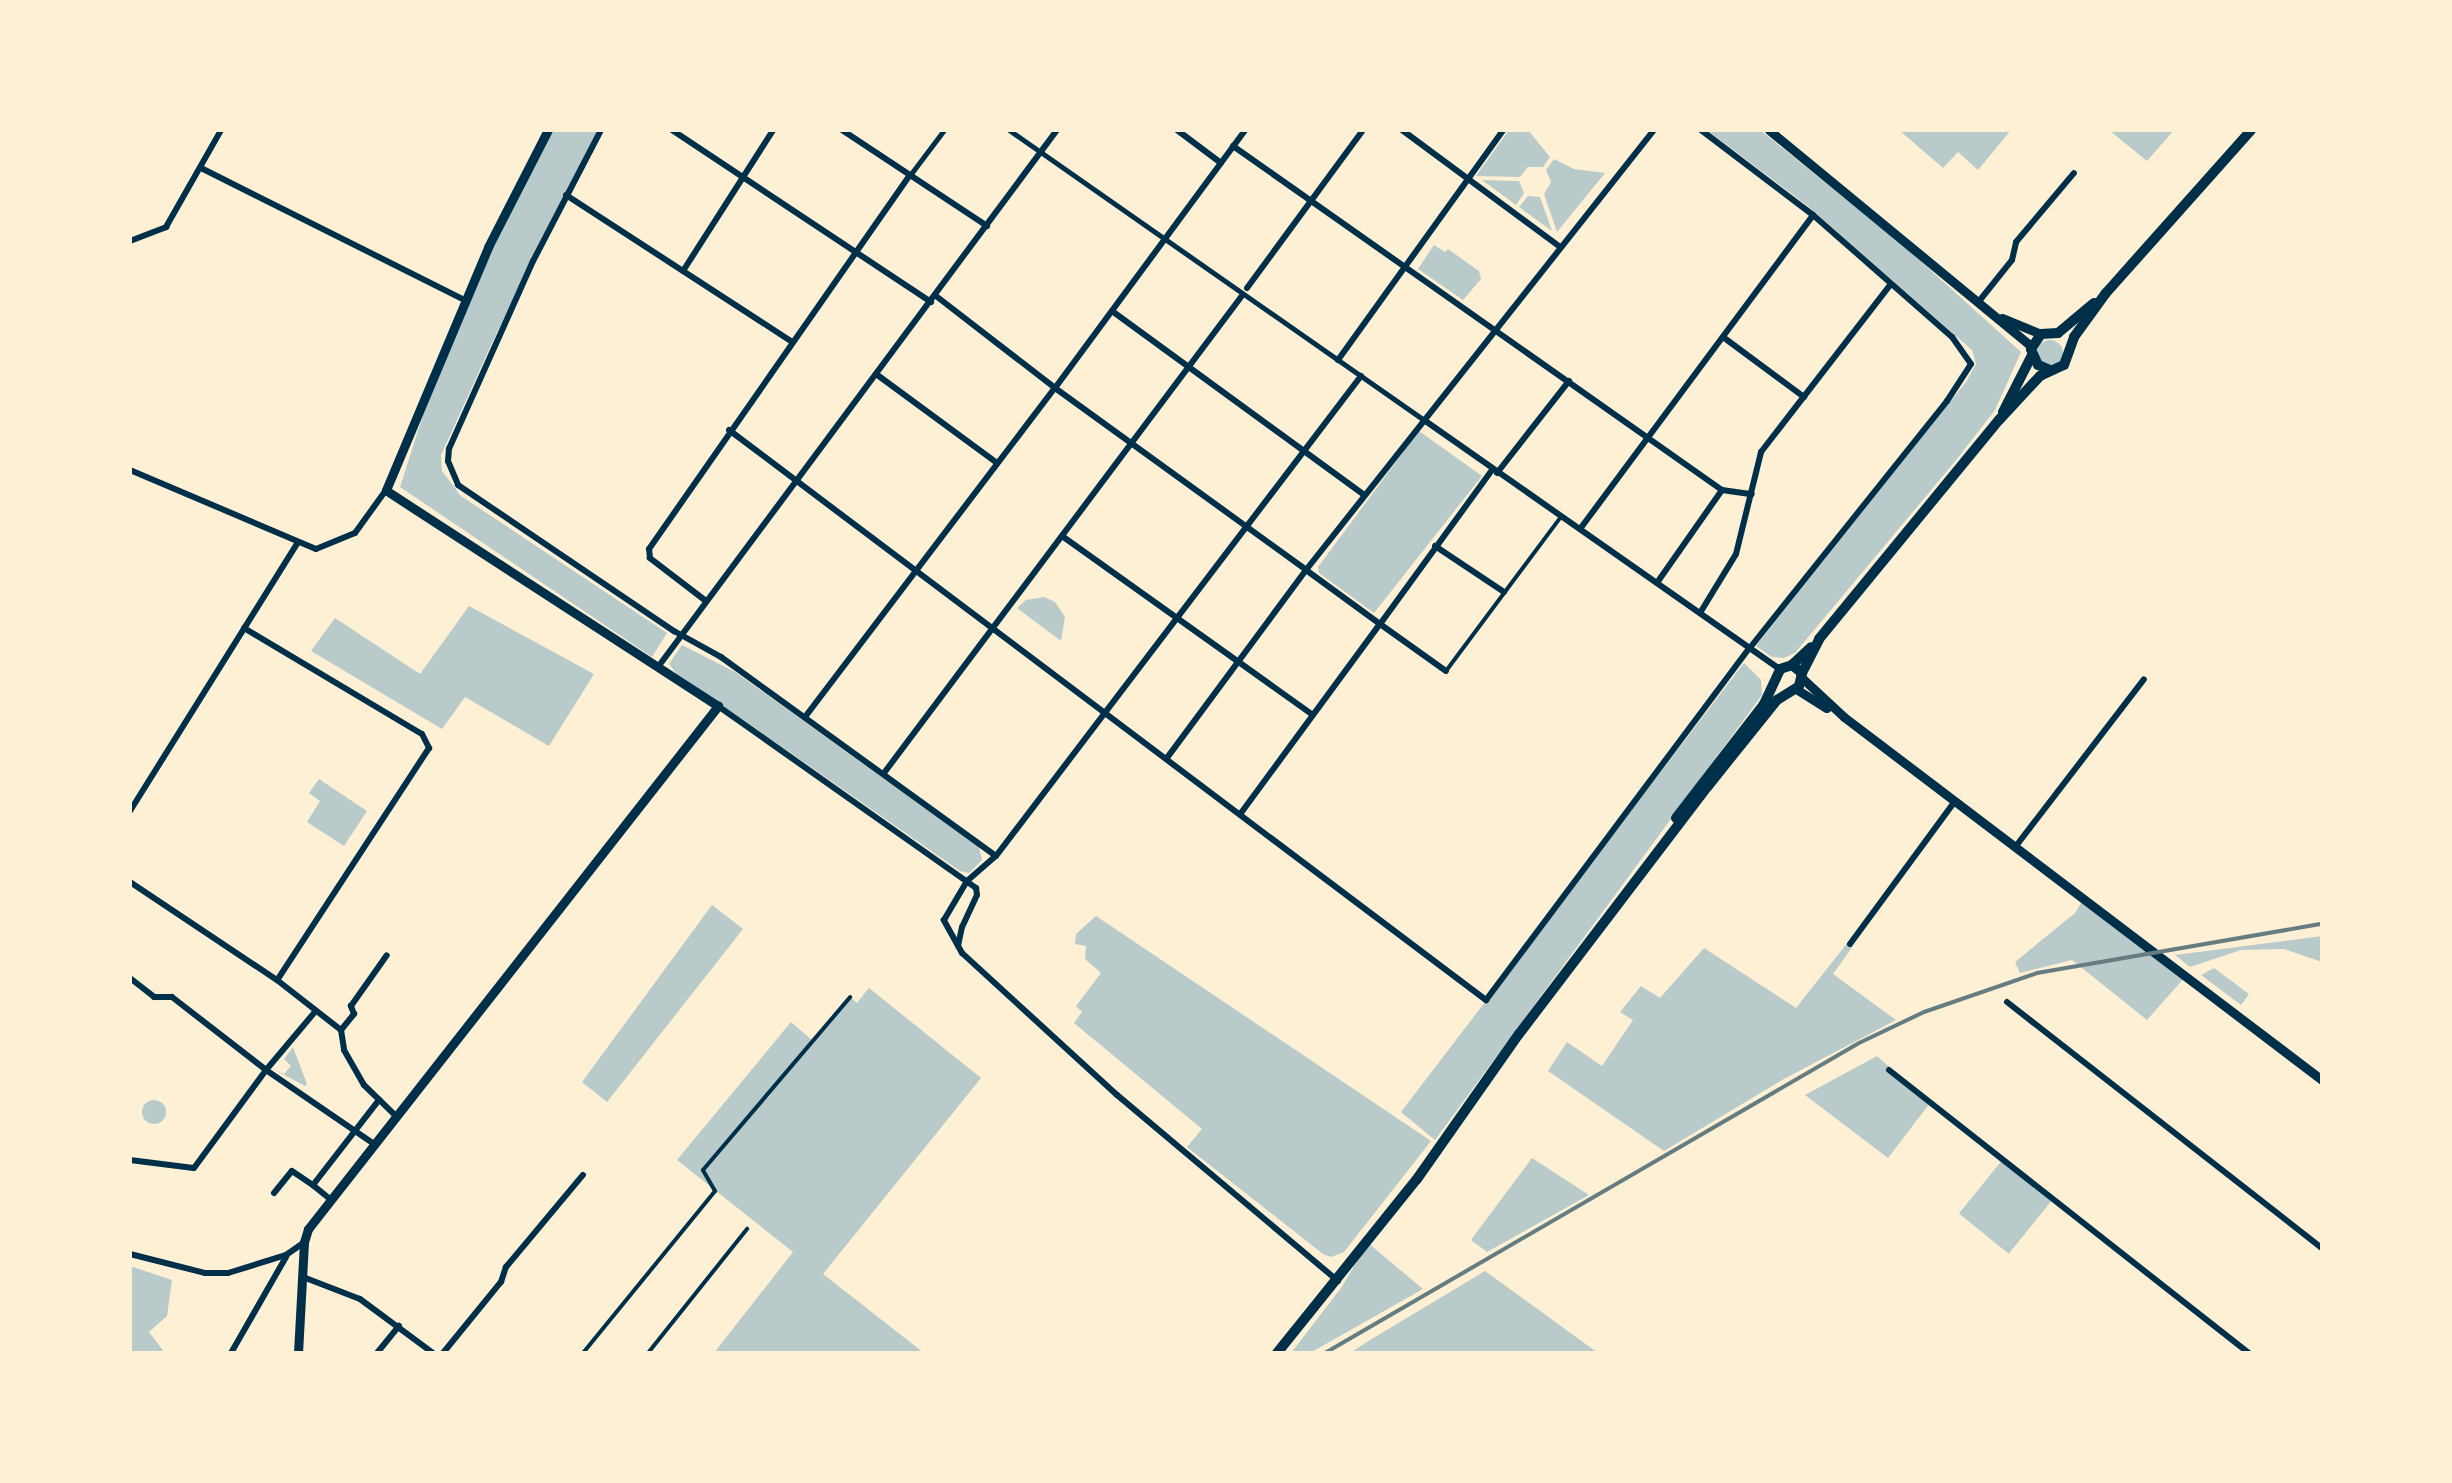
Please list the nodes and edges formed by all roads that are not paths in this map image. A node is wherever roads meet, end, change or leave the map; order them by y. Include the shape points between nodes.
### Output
1 (221, 130) edge
2 (548, 130) edge
3 (601, 130) edge
4 (672, 130) edge
5 (773, 130) edge
6 (842, 130) edge
7 (944, 130) edge
8 (1009, 130) edge
9 (1057, 130) edge
10 (1176, 130) edge
11 (1245, 130) edge
12 (1362, 130) edge
13 (1402, 130) edge
14 (1504, 130) edge
15 (1654, 130) edge
16 (1701, 130) edge
17 (1769, 130) edge
18 (2251, 130) edge
19 (1232, 146) junction
20 (1041, 151) junction
21 (1221, 163) junction
22 (201, 168) junction
23 (2074, 173) dead end
24 (743, 176) junction
25 (910, 176) junction
26 (1466, 178) junction
27 (566, 195) junction
28 (1309, 201) junction
29 (1813, 215) junction
30 (986, 226) junction
31 (1168, 238) junction
32 (130, 241) edge
33 (1560, 247) junction
34 (855, 250) junction
35 (1404, 267) junction
36 (684, 271) junction
37 (1890, 285) junction
38 (1244, 293) junction
39 (2106, 293) junction
40 (933, 299) junction
41 (465, 300) junction
42 (1980, 300) junction
43 (1112, 311) junction
44 (2000, 318) junction
45 (1494, 330) junction
46 (2058, 333) junction
47 (2040, 334) junction
48 (1723, 337) junction
49 (791, 342) junction
50 (2069, 345) junction
51 (2032, 351) junction
52 (1338, 360) junction
53 (1189, 368) junction
54 (2051, 370) junction
55 (876, 374) junction
56 (1361, 376) junction
57 (1569, 381) junction
58 (1055, 388) junction
59 (1804, 396) junction
60 (2000, 419) junction
61 (1424, 420) junction
62 (729, 430) junction
63 (1648, 438) junction
64 (1131, 444) junction
65 (1306, 452) junction
66 (998, 463) junction
67 (130, 470) edge
68 (1495, 471) junction
69 (795, 480) junction
70 (386, 490) junction
71 (1722, 490) junction
72 (1363, 494) junction
73 (1752, 494) junction
74 (1561, 516) junction
75 (1248, 527) junction
76 (1580, 529) junction
77 (1062, 536) junction
78 (296, 544) junction
79 (1435, 546) junction
80 (917, 570) junction
81 (1306, 570) junction
82 (1657, 583) junction
83 (1504, 592) junction
84 (706, 601) junction
85 (1700, 613) junction
86 (1179, 620) junction
87 (1380, 624) junction
88 (993, 627) junction
89 (244, 628) junction
90 (680, 635) junction
91 (1820, 640) junction
92 (1749, 649) junction
93 (1238, 662) junction
94 (1792, 665) junction
95 (658, 667) junction
96 (1446, 670) joint
97 (1778, 674) junction
98 (2144, 678) dead end
99 (1797, 682) junction
100 (718, 706) junction
101 (1107, 714) junction
102 (1312, 714) junction
103 (805, 717) junction
104 (1167, 758) junction
105 (884, 774) junction
106 (1955, 801) junction
107 (130, 811) edge
108 (1241, 814) junction
109 (2016, 846) junction
110 (996, 856) junction
111 (1641, 874) junction
112 (966, 881) junction
113 (130, 882) edge
114 (1850, 944) dead end
115 (958, 948) junction
116 (387, 955) dead end
117 (130, 978) edge
118 (277, 980) junction
119 (850, 998) dead end
120 (2007, 1002) dead end
121 (314, 1013) junction
122 (341, 1030) junction
123 (266, 1070) junction
124 (1889, 1070) dead end
125 (2322, 1080) edge
126 (379, 1100) junction
127 (396, 1116) junction
128 (355, 1131) junction
129 (374, 1144) junction
130 (130, 1160) edge
131 (583, 1175) dead end
132 (313, 1185) junction
133 (274, 1193) dead end
134 (330, 1199) junction
135 (747, 1229) dead end
136 (304, 1242) junction
137 (2322, 1248) edge
138 (130, 1254) edge
139 (286, 1256) junction
140 (303, 1277) junction
141 (1338, 1280) junction
142 (400, 1326) junction
143 (231, 1353) edge
144 (298, 1353) edge
145 (378, 1353) edge
146 (433, 1353) edge
147 (443, 1353) edge
148 (583, 1353) edge
149 (648, 1353) edge
150 (1278, 1353) edge
151 (2249, 1353) edge

1 - 22 street
2 - 41 street
3 - 27 street
4 - 24 street
5 - 24 street
6 - 25 street
7 - 25 street
8 - 20 street
9 - 20 street
10 - 21 street
11 - 19 street
12 - 28 street
13 - 26 street
14 - 26 street
15 - 33 street
16 - 29 street
17 - 42 street
18 - 39 main road
19 - 21 street
19 - 28 street
20 - 30 street
20 - 31 street
21 - 31 street
22 - 32 street via 166,227
22 - 41 street
23 - 42 street via 2016,242 2012,260
24 - 34 street
24 - 36 street
25 - 30 street
25 - 34 street
26 - 33 street
26 - 35 street
27 - 36 street
27 - 90 street via 449,449 451,473 470,495
28 - 35 street
28 - 38 street
29 - 37 street
29 - 48 street
30 - 40 street
31 - 38 street
31 - 43 street
33 - 45 street
34 - 40 street
34 - 49 street
35 - 45 street
35 - 52 street
36 - 49 street
37 - 59 street
37 - 92 street via 1963,348 1971,364
38 - 52 street
38 - 53 street
39 - 46 main road
39 - 50 main road
40 - 55 street
40 - 58 street
41 - 70 street
42 - 44 street
43 - 53 street
43 - 58 street
44 - 47 street
44 - 51 street
45 - 57 street
45 - 61 street
46 - 47 main road
46 - 50 main road
47 - 51 main road
48 - 59 street
48 - 63 street
49 - 62 street
50 - 54 main road via 2067,362
51 - 54 main road via 2038,366
51 - 60 main road
52 - 56 street
53 - 64 street
53 - 65 street
54 - 60 main road
55 - 66 street
55 - 69 street
56 - 61 street
56 - 65 street
57 - 63 street
57 - 68 street
58 - 64 street
58 - 66 street
59 - 73 street via 1761,452
60 - 91 main road
61 - 68 street
61 - 72 street
62 - 69 street
62 - 84 street via 648,552
63 - 71 street
63 - 76 street
64 - 75 street
64 - 77 street
65 - 72 street
65 - 75 street
66 - 80 street
67 - 78 street
68 - 74 street
68 - 79 street
69 - 80 street
69 - 84 street
70 - 78 street via 348,538 324,548
70 - 95 street
71 - 73 street
71 - 82 street
72 - 81 street
73 - 85 street via 1736,554
74 - 76 street
74 - 83 lane
75 - 81 street
75 - 86 street
76 - 82 street
77 - 86 street
77 - 88 street
78 - 89 street
79 - 83 street
79 - 87 street
80 - 88 street
80 - 103 street
81 - 87 street
81 - 93 street
82 - 85 street
83 - 96 lane
84 - 90 street
85 - 92 street
86 - 93 street
86 - 101 street
87 - 96 street
87 - 102 street
88 - 101 street
88 - 105 street
89 - 107 street
89 - 118 street via 422,734 429,748
90 - 95 street
90 - 103 street
91 - 94 main road
91 - 99 main road
92 - 97 street
92 - 108 street via 1486,1000
93 - 102 street
93 - 104 street
94 - 97 main road
94 - 99 main road
95 - 100 street
97 - 99 main road
97 - 111 main road via 1764,704
98 - 109 street
99 - 106 street
99 - 111 main road
100 - 112 street
100 - 127 street
101 - 104 street
101 - 110 street
102 - 108 street
103 - 105 street
104 - 108 street
105 - 110 street
106 - 109 street
106 - 114 street
109 - 125 street
110 - 112 street
111 - 141 main road
112 - 115 street via 977,895
112 - 115 street via 944,920
113 - 118 street
115 - 141 street via 1116,1095
116 - 122 street
117 - 123 street via 154,997 172,997
118 - 121 street
119 - 148 lane via 703,1170 715,1190
120 - 137 street
121 - 122 street
121 - 123 street
122 - 126 street via 344,1050
123 - 128 street
123 - 130 street via 194,1168
124 - 151 street
126 - 127 street
126 - 128 street
127 - 129 street
128 - 129 street
128 - 132 street
129 - 134 street
131 - 147 street
132 - 133 street via 292,1171
132 - 134 street
134 - 136 street
135 - 149 lane
136 - 139 street
136 - 140 street
138 - 139 street via 204,1273
139 - 143 street
140 - 142 street via 360,1299
140 - 144 street
141 - 150 main road
142 - 145 street
142 - 146 street

